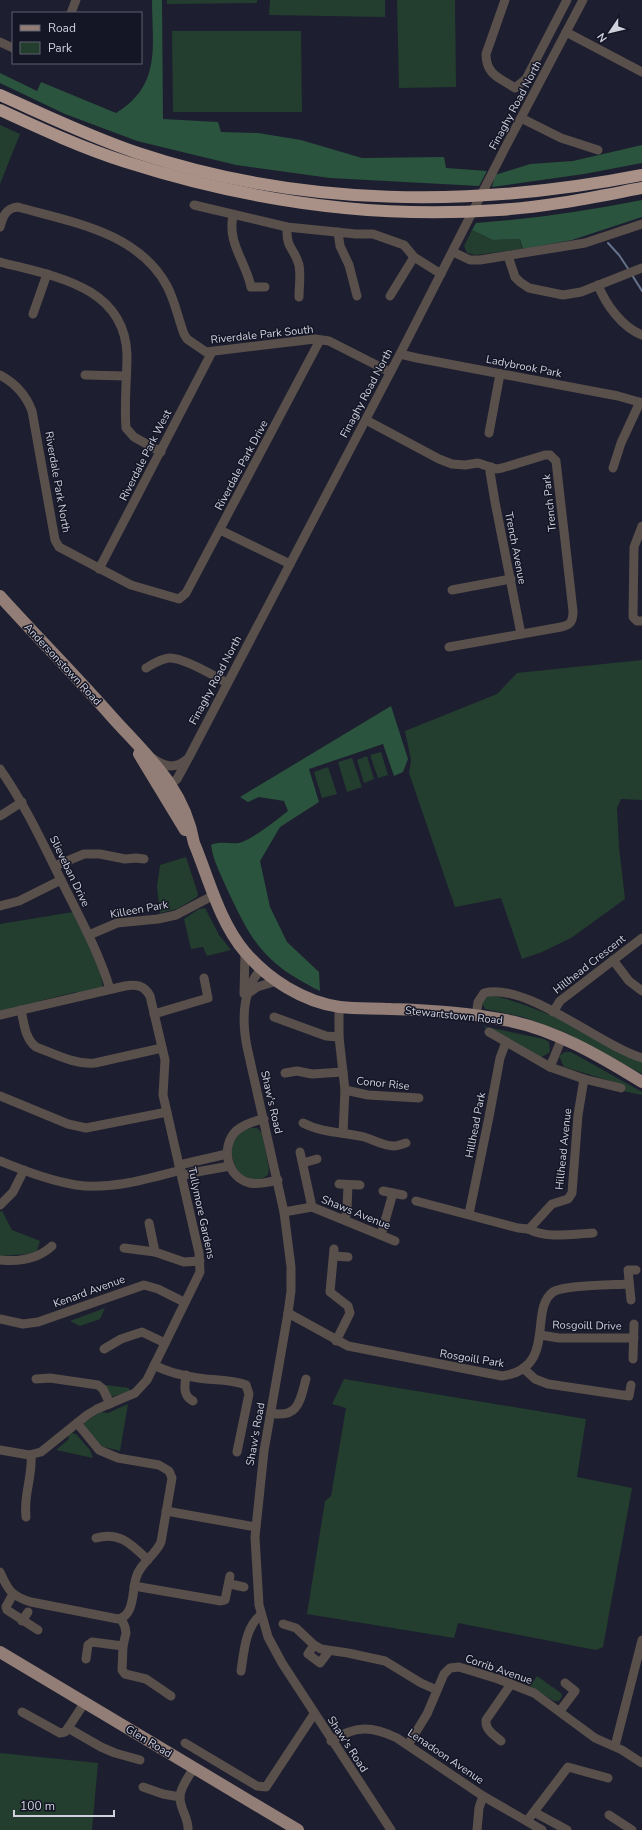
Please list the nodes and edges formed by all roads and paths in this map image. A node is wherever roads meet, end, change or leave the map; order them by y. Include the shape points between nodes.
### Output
1 (76, 0) edge
2 (505, 0) edge
3 (566, 0) edge
4 (583, 0) edge
5 (71, 12) edge
6 (566, 32) junction
7 (0, 42) edge
8 (12, 48) edge
9 (642, 72) edge
10 (0, 95) edge
11 (0, 110) edge
12 (521, 118) junction
13 (598, 150) dead end
14 (642, 175) edge
15 (642, 188) edge
16 (194, 205) dead end
17 (233, 216) junction
18 (642, 224) edge
19 (0, 227) edge
20 (287, 227) junction
21 (338, 232) junction
22 (453, 252) junction
23 (508, 256) junction
24 (414, 257) junction
25 (0, 262) edge
26 (638, 269) edge
27 (47, 274) junction
28 (441, 274) junction
29 (598, 285) junction
30 (265, 287) dead end
31 (357, 296) dead end
32 (390, 296) dead end
33 (299, 297) dead end
34 (33, 314) dead end
35 (642, 335) edge
36 (320, 340) junction
37 (212, 352) junction
38 (400, 354) junction
39 (390, 372) junction
40 (500, 374) junction
41 (0, 375) edge
42 (85, 375) dead end
43 (126, 376) junction
44 (641, 402) edge
45 (366, 420) junction
46 (489, 433) dead end
47 (161, 452) junction
48 (491, 467) junction
49 (613, 468) dead end
50 (642, 526) edge
51 (220, 530) junction
52 (290, 564) junction
53 (99, 569) junction
54 (511, 579) junction
55 (452, 590) dead end
56 (0, 596) edge
57 (180, 599) joint
58 (642, 621) edge
59 (521, 634) junction
60 (449, 647) dead end
61 (146, 668) dead end
62 (227, 683) junction
63 (126, 731) junction
64 (150, 756) junction
65 (189, 757) junction
66 (0, 769) edge
67 (167, 788) junction
68 (22, 802) junction
69 (0, 816) edge
70 (144, 860) dead end
71 (55, 866) junction
72 (61, 880) junction
73 (214, 895) junction
74 (0, 906) edge
75 (89, 935) junction
76 (642, 938) edge
77 (245, 952) junction
78 (612, 960) junction
79 (261, 969) junction
80 (204, 978) dead end
81 (277, 981) junction
82 (110, 989) junction
83 (642, 991) edge
84 (250, 992) junction
85 (339, 1007) junction
86 (21, 1010) junction
87 (244, 1011) junction
88 (553, 1012) junction
89 (154, 1014) junction
90 (0, 1015) edge
91 (476, 1016) junction
92 (274, 1017) dead end
93 (489, 1032) dead end
94 (340, 1038) junction
95 (562, 1038) junction
96 (506, 1042) junction
97 (162, 1048) junction
98 (642, 1058) edge
99 (550, 1067) junction
100 (343, 1072) junction
101 (285, 1073) dead end
102 (584, 1079) junction
103 (642, 1082) edge
104 (621, 1088) dead end
105 (345, 1090) junction
106 (0, 1096) edge
107 (419, 1098) dead end
108 (167, 1112) junction
109 (264, 1119) junction
110 (303, 1123) dead end
111 (343, 1132) junction
112 (406, 1143) dead end
113 (300, 1152) dead end
114 (227, 1154) junction
115 (317, 1159) dead end
116 (0, 1161) edge
117 (303, 1163) junction
118 (230, 1166) junction
119 (24, 1170) junction
120 (181, 1170) junction
121 (278, 1180) junction
122 (360, 1185) dead end
123 (383, 1191) dead end
124 (393, 1193) junction
125 (403, 1195) dead end
126 (416, 1201) dead end
127 (0, 1205) edge
128 (312, 1208) junction
129 (284, 1212) junction
130 (469, 1214) junction
131 (345, 1220) junction
132 (149, 1224) dead end
133 (528, 1229) junction
134 (593, 1233) dead end
135 (381, 1235) junction
136 (395, 1241) dead end
137 (52, 1246) dead end
138 (124, 1248) dead end
139 (155, 1252) junction
140 (348, 1257) dead end
141 (0, 1260) edge
142 (200, 1261) junction
143 (636, 1270) dead end
144 (629, 1284) junction
145 (631, 1300) dead end
146 (184, 1302) junction
147 (288, 1313) junction
148 (0, 1319) edge
149 (634, 1324) dead end
150 (540, 1335) junction
151 (634, 1338) junction
152 (336, 1341) junction
153 (165, 1342) junction
154 (104, 1349) dead end
155 (633, 1358) dead end
156 (154, 1365) junction
157 (523, 1368) junction
158 (186, 1375) junction
159 (306, 1378) dead end
160 (36, 1379) dead end
161 (631, 1384) dead end
162 (193, 1401) dead end
163 (110, 1404) junction
164 (271, 1413) junction
165 (77, 1423) junction
166 (0, 1450) edge
167 (237, 1452) dead end
168 (31, 1455) junction
169 (166, 1511) junction
170 (26, 1517) dead end
171 (256, 1527) junction
172 (96, 1538) dead end
173 (148, 1560) junction
174 (0, 1572) edge
175 (134, 1586) junction
176 (244, 1587) dead end
177 (13, 1594) junction
178 (28, 1612) dead end
179 (261, 1615) junction
180 (121, 1618) junction
181 (22, 1621) junction
182 (283, 1624) dead end
183 (38, 1630) dead end
184 (642, 1640) edge
185 (314, 1645) junction
186 (123, 1646) junction
187 (329, 1651) junction
188 (641, 1651) edge
189 (0, 1652) edge
190 (86, 1659) dead end
191 (240, 1671) dead end
192 (565, 1683) dead end
193 (511, 1684) junction
194 (437, 1690) junction
195 (171, 1696) dead end
196 (85, 1702) junction
197 (560, 1711) junction
198 (22, 1712) dead end
199 (314, 1714) junction
200 (68, 1728) junction
201 (332, 1741) junction
202 (501, 1741) dead end
203 (185, 1743) dead end
204 (408, 1745) junction
205 (615, 1746) junction
206 (140, 1760) dead end
207 (642, 1763) edge
208 (194, 1768) junction
209 (608, 1778) dead end
210 (144, 1787) dead end
211 (483, 1796) junction
212 (180, 1797) junction
213 (534, 1812) junction
214 (609, 1815) dead end
215 (527, 1821) junction
216 (188, 1830) edge
217 (298, 1830) edge
218 (390, 1830) edge
219 (477, 1830) edge
220 (542, 1830) edge
221 (566, 1830) edge
222 (632, 1830) edge

1 - 5 street
2 - 3 street via 486,60 491,73 515,88 526,80
4 - 6 street, Finaghy Road North
6 - 9 street
6 - 12 street, Finaghy Road North
7 - 8 street
10 - 14 highway via 137,152 197,170 246,181 350,195 415,198 504,195
11 - 15 highway via 124,161 212,186 321,206 407,212 498,210 577,201
12 - 13 street via 561,138
12 - 22 street, Finaghy Road North
16 - 17 street
17 - 20 street
17 - 30 street via 231,230 239,259 247,272 251,287
18 - 23 street via 585,243
19 - 37 street, Riverdale Park South via 4,214 18,207 108,233 148,262 163,280 184,334 202,350
20 - 21 street
20 - 33 street via 286,240 296,256 299,267
21 - 24 street via 373,234 391,239 404,245
21 - 31 street via 340,246 349,265
22 - 23 street via 470,260
22 - 28 street, Finaghy Road North
23 - 29 street via 515,277 529,288 563,295 581,292
24 - 28 street
24 - 32 street
25 - 27 street
26 - 29 street
27 - 34 street
27 - 43 street via 89,290 111,311 124,334 127,354
28 - 38 street, Finaghy Road North
29 - 35 street via 623,323
36 - 37 street, Riverdale Park South via 291,341
36 - 39 street, Riverdale Park South via 329,341
36 - 51 street, Riverdale Park Drive
37 - 47 street, Riverdale Park West
38 - 39 street, Finaghy Road North
38 - 40 street, Ladybrook Park
39 - 45 street, Finaghy Road North
40 - 44 street, Ladybrook Park
40 - 46 street
41 - 53 street, Riverdale Park North via 19,388 29,402 59,547
42 - 43 street
43 - 47 street via 126,428 134,437
44 - 49 street via 621,443
45 - 48 street, Trench Park via 439,460 465,465 478,462
45 - 52 street, Finaghy Road North
47 - 53 street, Riverdale Park West
48 - 54 street, Trench Avenue via 495,502
48 - 59 street, Trench Park via 502,468 545,455 553,457 557,465 572,621 562,627
50 - 58 street via 634,547 633,617 637,621
51 - 52 street
51 - 57 street, Riverdale Park Drive via 186,593
52 - 62 street, Finaghy Road North
53 - 57 street, Riverdale Park North via 138,588
54 - 55 street
54 - 59 street, Trench Avenue
56 - 63 main road, Andersonstown Road
59 - 60 street, Trench Park
61 - 62 street via 160,660 171,658 200,668
62 - 65 street, Finaghy Road North
63 - 64 main road, Andersonstown Road
63 - 67 main road, Andersonstown Road
64 - 65 street via 165,766 178,765
64 - 67 main road, Andersonstown Road
65 - 67 street, Finaghy Road North
66 - 68 street, Slieveban Drive
67 - 73 main road, Andersonstown Road via 194,843
68 - 69 street
68 - 71 street, Slieveban Drive
70 - 71 street via 84,854
71 - 72 street, Slieveban Drive
72 - 74 street
72 - 75 street, Slieveban Drive
73 - 75 street, Killeen Park via 176,915 117,923
73 - 77 main road, Andersonstown Road via 224,919
75 - 82 street, Slieveban Drive
76 - 78 street, Hillhead Crescent
77 - 79 main road, Andersonstown Road
77 - 87 street, Shaw's Road
78 - 83 street via 629,981
78 - 88 street, Hillhead Crescent via 560,1001
79 - 81 main road, Stewartstown Road
79 - 84 street, Shaw's Road via 253,980
80 - 89 street via 208,998
81 - 84 street
81 - 85 main road, Stewartstown Road via 303,996
82 - 86 street, Tullymore Gardens
82 - 89 street, Tullymore Gardens via 139,985 150,996
84 - 87 street, Shaw's Road
85 - 91 main road, Stewartstown Road
85 - 94 street, Conor Rise
86 - 90 street, Tullymore Gardens
86 - 97 street via 31,1043 77,1062 95,1063
87 - 109 street, Shaw's Road via 246,1042
88 - 91 street, Hillhead Crescent via 513,995 489,992 480,997
88 - 98 street, Hillhead Crescent via 625,1052
89 - 97 street, Tullymore Gardens
91 - 95 main road, Stewartstown Road via 518,1023
92 - 94 street via 326,1036
93 - 96 street
94 - 100 street, Conor Rise
95 - 99 street
95 - 103 main road, Stewartstown Road
96 - 99 street
96 - 130 street, Hillhead Park via 500,1058
97 - 108 street, Tullymore Gardens via 166,1068 163,1095
99 - 102 street
100 - 101 street, Conor Rise
100 - 105 street, Conor Rise
102 - 104 street
102 - 133 street, Hillhead Avenue via 578,1115 572,1193 568,1199 552,1204
105 - 107 street, Conor Rise via 368,1095
105 - 111 street, Conor Rise
106 - 108 street via 68,1124 86,1128
108 - 120 street, Tullymore Gardens
109 - 114 street via 244,1125 236,1131 230,1139
109 - 121 street, Shaw's Road
110 - 111 street via 317,1130
111 - 112 street via 382,1144 395,1146
113 - 117 street
114 - 118 street
114 - 120 street
115 - 117 street
116 - 119 street
117 - 128 street
118 - 120 street via 192,1172
118 - 121 street via 241,1179 251,1183
119 - 120 street via 62,1182 102,1186 124,1184
119 - 127 street via 13,1192
120 - 142 street, Tullymore Gardens
121 - 129 street, Shaw's Road
122 - 131 street via 344,1184 347,1210
123 - 124 street
124 - 125 street
124 - 135 street
126 - 130 street
128 - 129 street, Shaws Avenue
128 - 131 street, Shaws Avenue
129 - 147 street, Shaw's Road via 291,1267
130 - 133 street
131 - 135 street, Shaws Avenue
132 - 139 street
133 - 134 street via 551,1235
135 - 136 street, Shaws Avenue
137 - 141 street via 38,1256
138 - 139 street
139 - 142 street via 184,1262
140 - 152 street via 334,1253 330,1292 348,1306 350,1313
142 - 146 street, Tullymore Gardens via 200,1272
143 - 144 street via 628,1270
144 - 145 street
144 - 150 street, Rosgoill Park via 565,1288 553,1292 546,1302
146 - 148 street, Kenard Avenue via 144,1285 38,1322 23,1324
146 - 153 street, Tullymore Gardens
147 - 152 street, Rosgoill Park
147 - 164 street, Shaw's Road
149 - 151 street
150 - 151 street, Rosgoill Drive via 559,1338
150 - 157 street, Rosgoill Park via 535,1355
151 - 155 street
152 - 157 street, Rosgoill Park via 360,1349 496,1376 509,1376
153 - 154 street via 142,1332 121,1339
153 - 156 street, Tullymore Gardens
156 - 158 street via 163,1370
156 - 163 street, Tullymore Gardens via 147,1380 135,1393
157 - 161 street via 535,1379 548,1384 628,1396
158 - 162 street via 184,1391 188,1399
158 - 167 street via 242,1384 248,1389
159 - 164 street via 295,1409 286,1415
160 - 163 street via 50,1378 98,1385 103,1389
163 - 165 street, Tullymore Gardens via 97,1409
164 - 171 street, Shaw's Road via 260,1476
165 - 168 street, Tullymore Gardens via 49,1447
165 - 169 street via 99,1450 118,1458 159,1465 169,1471 172,1478
166 - 168 street
168 - 170 street via 32,1464 24,1504
169 - 171 street
169 - 173 street via 161,1542
171 - 179 street, Shaw's Road via 256,1586
172 - 173 street via 105,1536 124,1540
173 - 175 street via 138,1571
174 - 177 street
175 - 176 street via 221,1601 225,1600 230,1580
175 - 180 street via 130,1606
177 - 180 street via 31,1602
177 - 181 street via 7,1610
178 - 181 street
179 - 191 street via 249,1631
179 - 199 street, Shaw's Road via 274,1648
180 - 186 street via 126,1633
181 - 183 street
182 - 185 street via 296,1628
184 - 188 street
185 - 187 street
185 - 187 street via 308,1654 320,1663
186 - 190 street via 92,1642 88,1645
186 - 195 street via 122,1670 125,1674 146,1680
187 - 194 street via 348,1652 385,1661 420,1683
188 - 205 street
189 - 196 main road, Glen Road
192 - 197 street via 575,1691
193 - 194 street, Corrib Avenue via 463,1667 455,1667 444,1674
193 - 197 street, Corrib Avenue via 534,1693
193 - 202 street via 485,1725
194 - 204 street, Corrib Avenue via 427,1714
196 - 200 street
196 - 208 main road, Glen Road
197 - 205 street, Corrib Avenue via 595,1738
198 - 200 street via 60,1733
199 - 201 street, Shaw's Road
199 - 203 street via 266,1787 257,1786
200 - 206 street via 101,1747
201 - 204 street, Lenadoon Avenue via 366,1728 384,1732
201 - 218 street, Shaw's Road
204 - 211 street, Lenadoon Avenue
205 - 207 street, Corrib Avenue
208 - 212 street via 183,1786
208 - 217 main road, Glen Road
209 - 213 street via 568,1767
210 - 212 street
211 - 215 street, Lenadoon Avenue
211 - 219 street
212 - 216 street
213 - 215 street
213 - 221 street
214 - 222 street
215 - 220 street, Lenadoon Avenue

